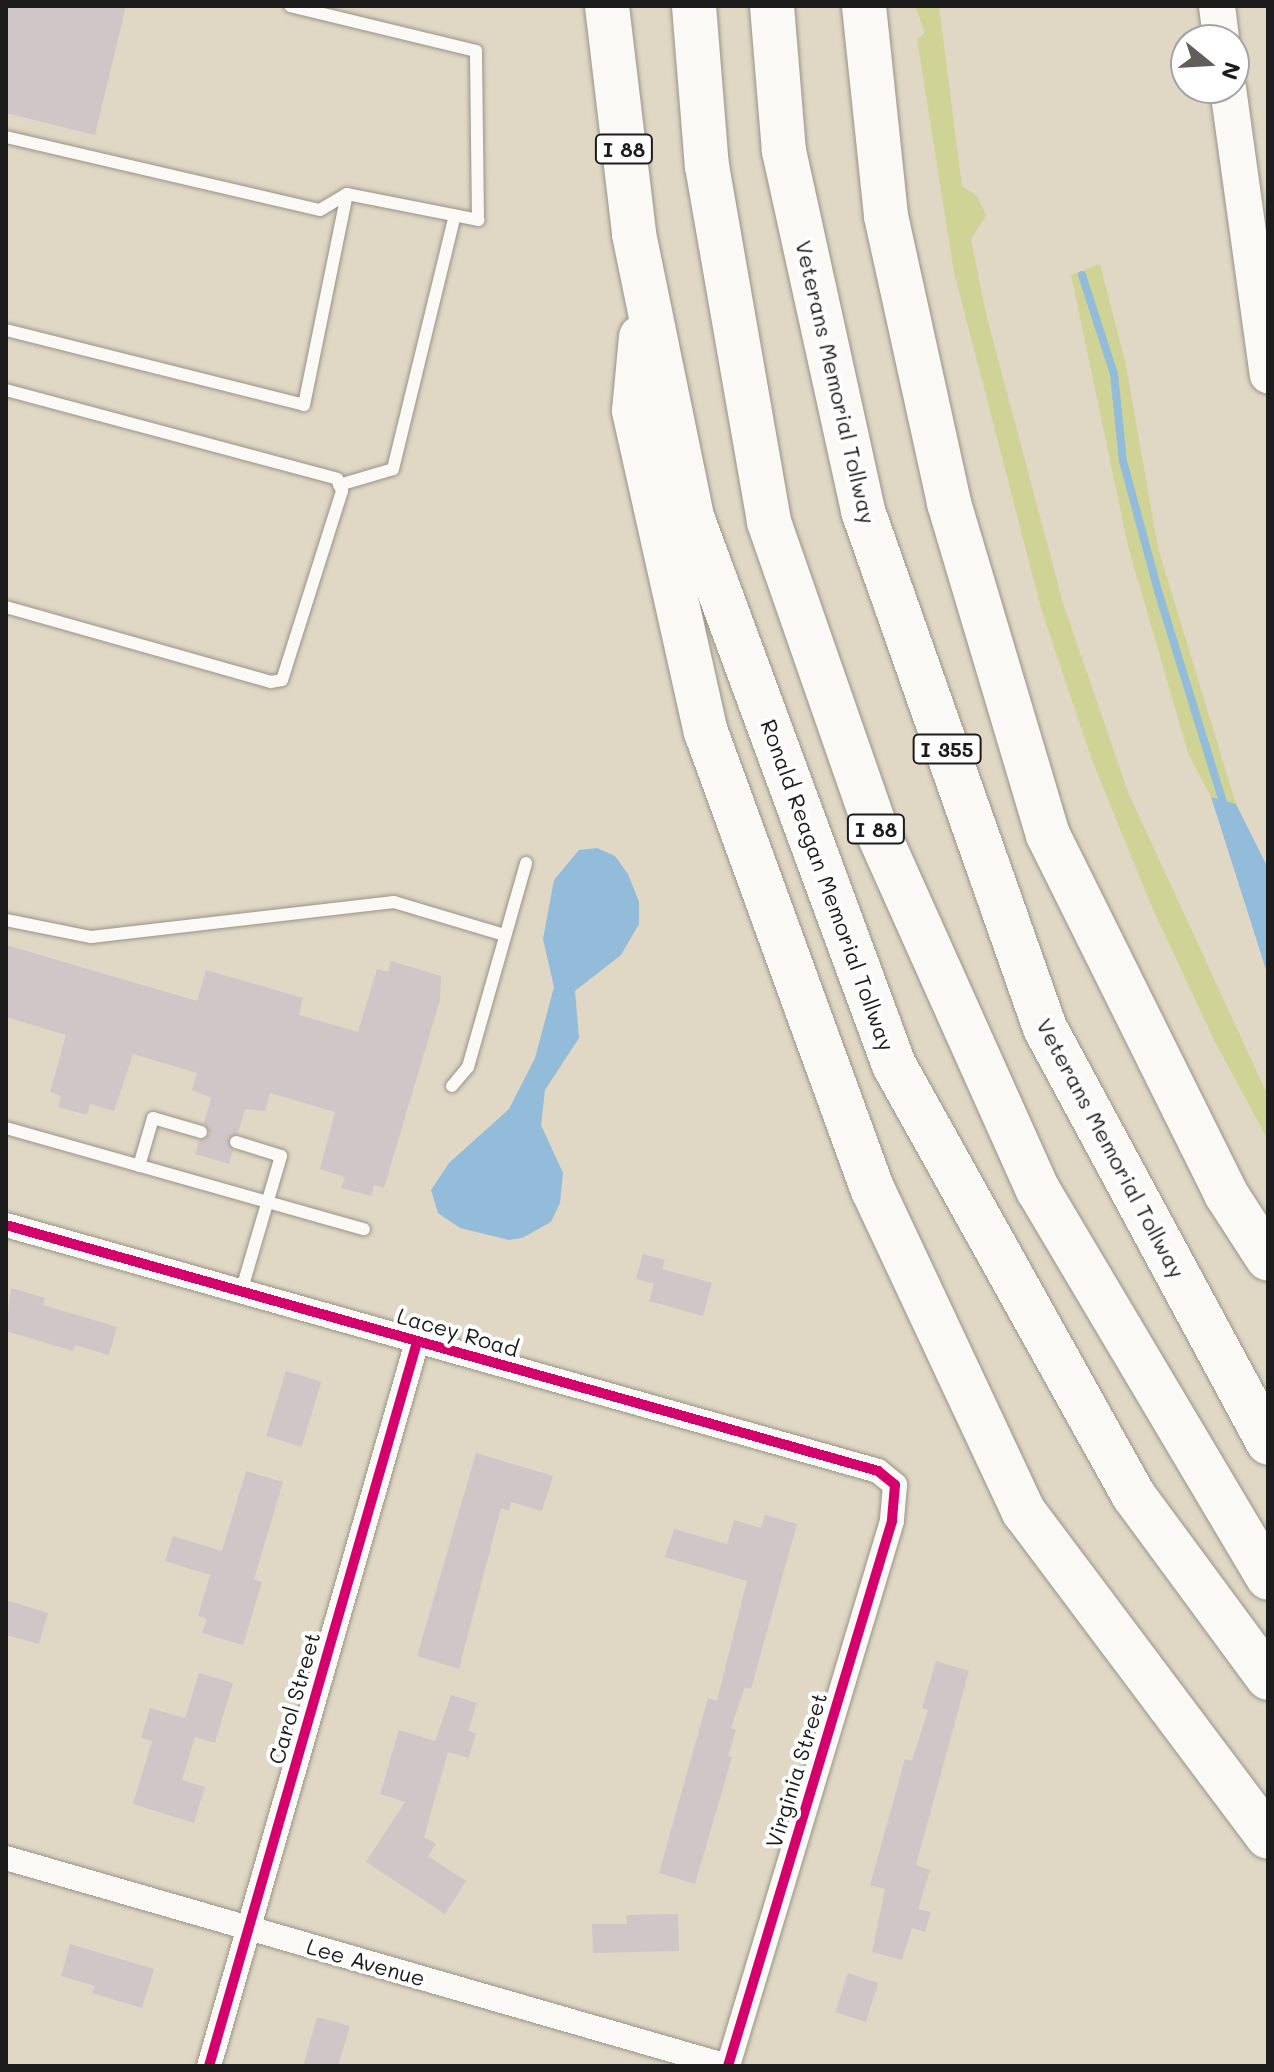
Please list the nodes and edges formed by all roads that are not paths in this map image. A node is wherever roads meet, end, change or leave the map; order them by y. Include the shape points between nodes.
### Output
1 (290, 6) edge
2 (607, 6) edge
3 (694, 6) edge
4 (772, 6) edge
5 (864, 6) edge
6 (1230, 104) edge
7 (6, 137) edge
8 (347, 194) junction
9 (455, 215) junction
10 (645, 291) junction
11 (6, 330) edge
12 (1268, 375) edge
13 (6, 390) edge
14 (339, 485) junction
15 (6, 607) edge
16 (526, 863) dead end
17 (6, 920) edge
18 (505, 935) junction
19 (452, 1086) dead end
20 (6, 1128) edge
21 (201, 1132) dead end
22 (236, 1142) dead end
23 (139, 1166) junction
24 (268, 1202) junction
25 (6, 1225) edge
26 (364, 1229) dead end
27 (1268, 1259) edge
28 (241, 1292) junction
29 (417, 1342) junction
30 (1268, 1443) edge
31 (895, 1485) joint
32 (1268, 1578) edge
33 (1268, 1678) edge
34 (1268, 1837) edge
35 (6, 1858) edge
36 (249, 1928) junction
37 (209, 2066) edge
38 (727, 2066) edge

1 - 9 lane via 476,51 478,220
2 - 10 highway, Ronald Reagan Memorial Tollway / I 88
3 - 32 highway, I 88 via 707,166 769,522 875,826 1038,1190
4 - 30 highway, Veterans Memorial Tollway / I 355 via 784,151 863,511 1045,1028
5 - 27 highway via 886,216 946,488 1048,835 1226,1194
6 - 12 main road
7 - 8 lane via 320,210
8 - 9 lane
8 - 11 lane via 304,405
9 - 14 lane via 393,469
10 - 33 highway, Ronald Reagan Memorial Tollway / I 88 via 692,517 894,1065 1134,1496
10 - 34 highway via 634,411 706,732 873,1190 1024,1512
13 - 14 lane via 337,479
14 - 15 lane via 282,680 271,682
16 - 18 lane
17 - 18 lane via 91,937 394,902
18 - 19 lane via 468,1067
20 - 23 lane
21 - 23 lane via 153,1118
22 - 24 lane via 281,1156
23 - 24 lane
24 - 26 lane
24 - 28 lane
25 - 28 street, Lacey Road
28 - 29 street, Lacey Road
29 - 31 street, Lacey Road via 878,1471
29 - 36 street, Carol Street
31 - 38 street, Virginia Street via 892,1521
35 - 36 street, Lee Avenue
36 - 37 street, Carol Street
36 - 38 street, Lee Avenue

